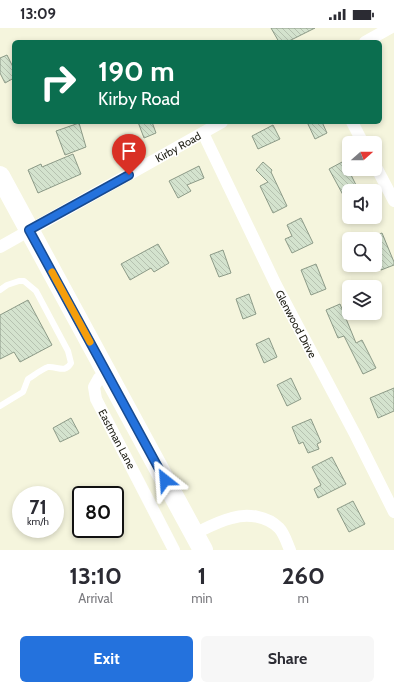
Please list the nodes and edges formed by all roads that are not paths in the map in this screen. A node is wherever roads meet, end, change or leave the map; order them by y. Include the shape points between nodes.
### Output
1 (390, 28) edge
2 (369, 40) edge
3 (219, 124) edge
4 (353, 124) edge
5 (203, 133) junction
6 (359, 136) edge
7 (0, 176) edge
8 (381, 176) edge
9 (394, 201) edge
10 (29, 230) junction
11 (0, 247) edge
12 (0, 290) edge
13 (107, 374) junction
14 (1, 404) edge
15 (394, 512) edge
16 (198, 542) edge
17 (174, 550) edge
18 (290, 550) edge

1 - 2 street
3 - 5 street, Kirby Road
4 - 6 street
5 - 10 street, Kirby Road
5 - 15 street, Glenwood Drive via 276,285
7 - 10 highway
8 - 9 street
10 - 11 street, Kirby Road
10 - 13 highway
12 - 14 lane via 7,285 24,281 36,291 68,351 71,362 62,370 48,367 28,379 23,392
13 - 16 highway
13 - 17 street, Eastman Lane via 98,378 94,387 96,399
16 - 18 street via 232,517 252,515 268,519 280,528

